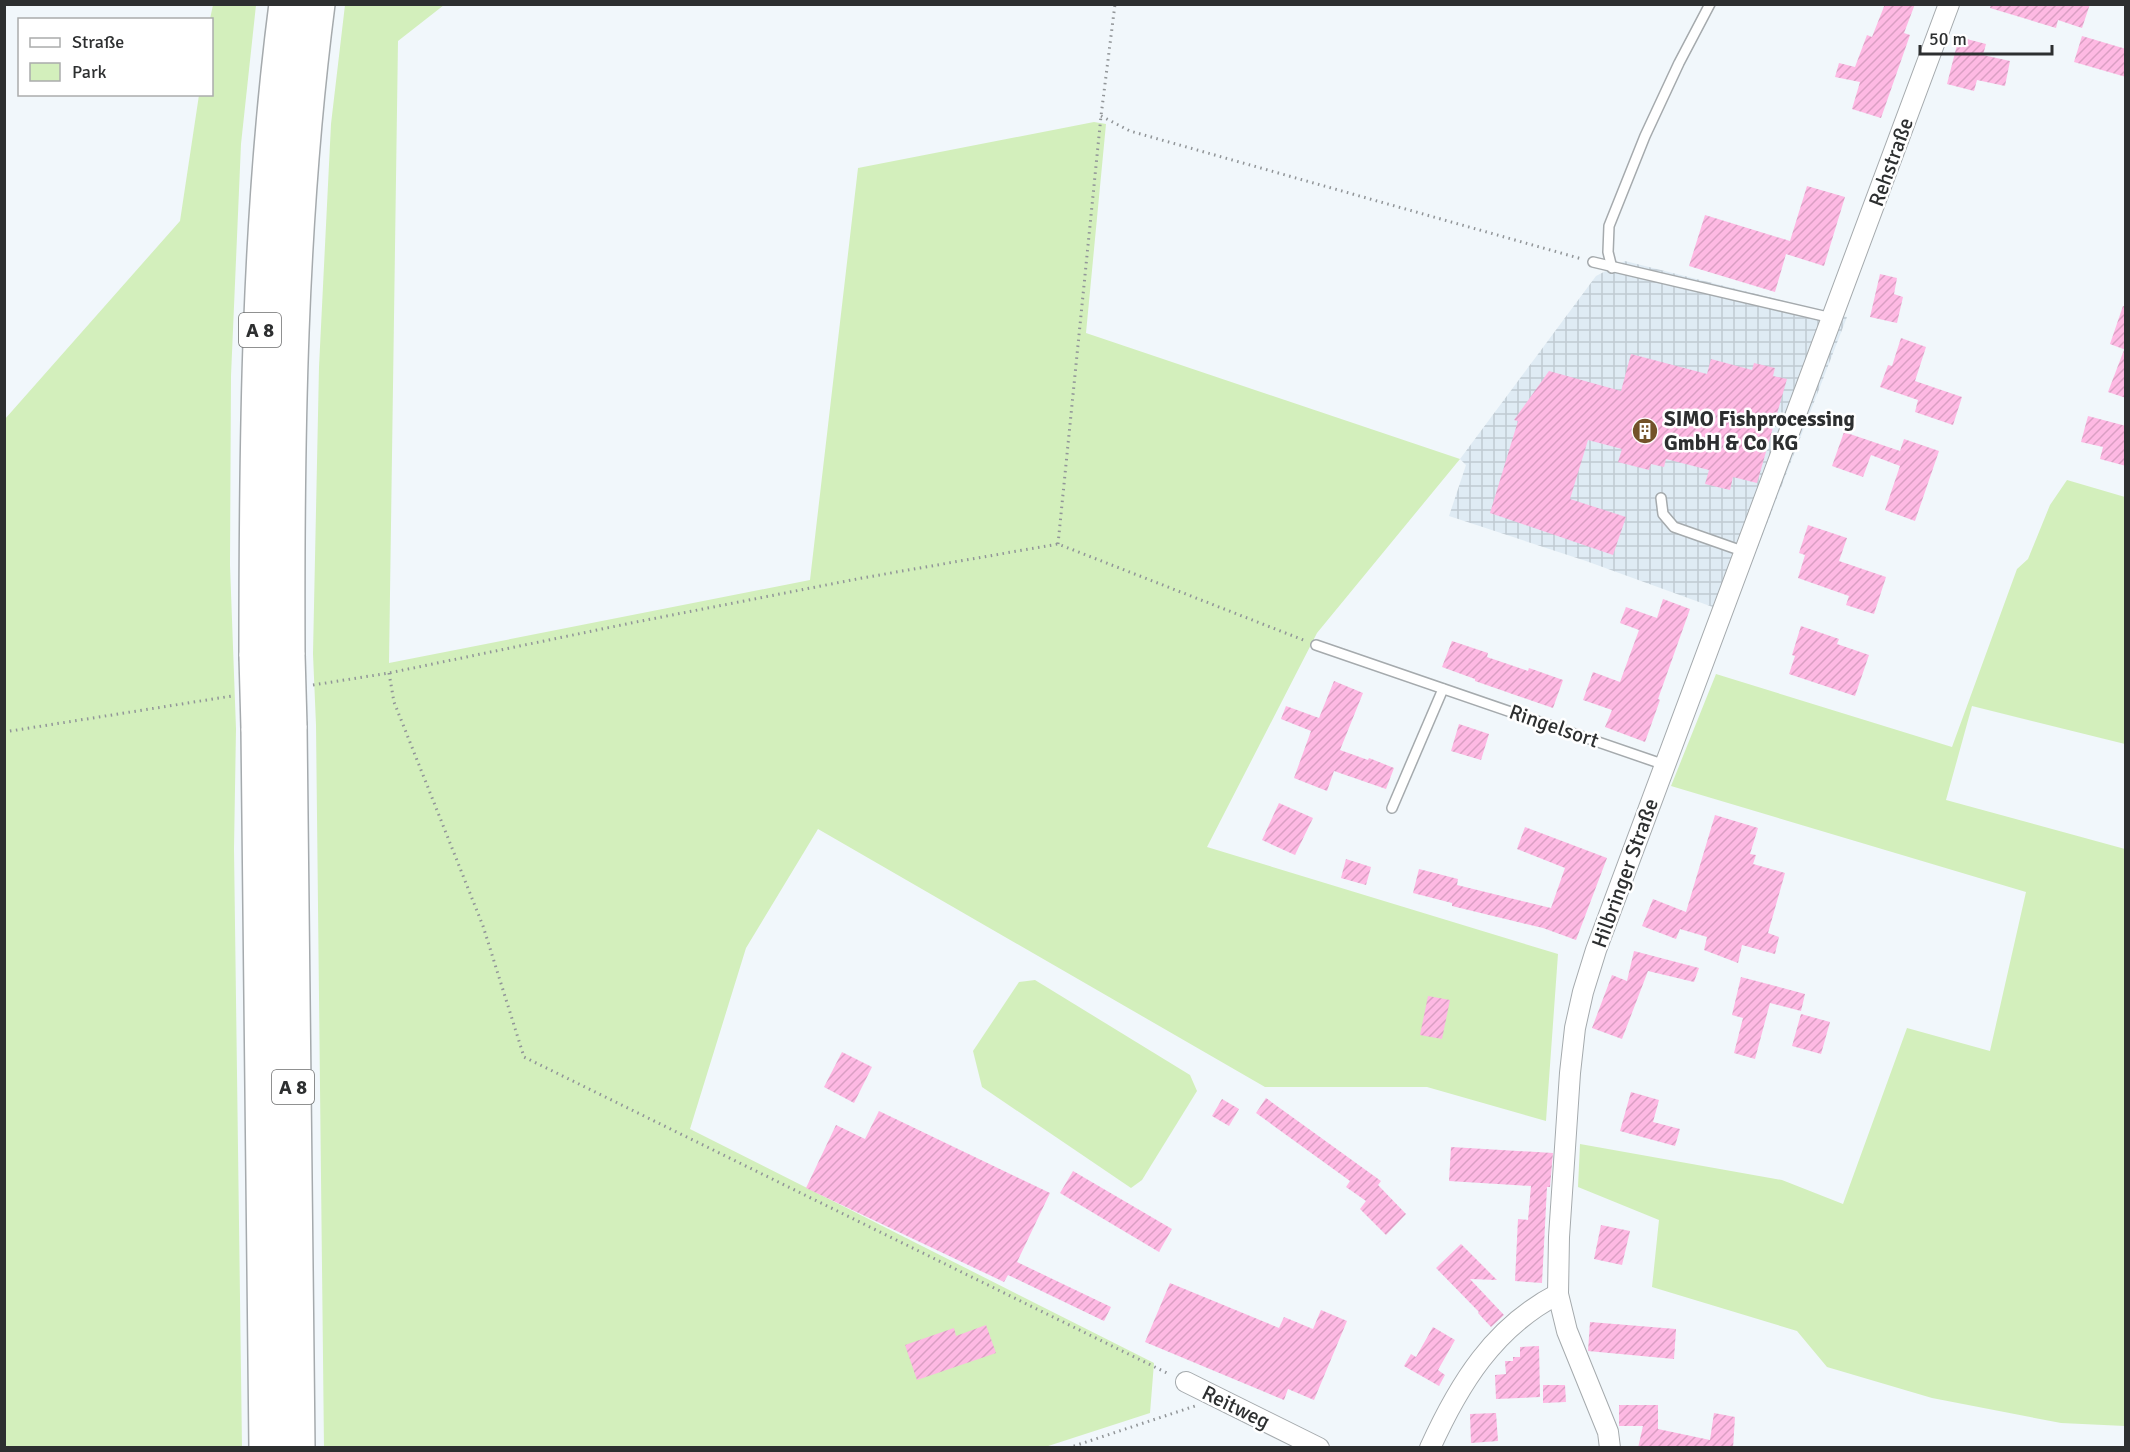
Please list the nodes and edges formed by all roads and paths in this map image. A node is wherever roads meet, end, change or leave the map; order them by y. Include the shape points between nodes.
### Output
1 (286, 4) edge
2 (318, 4) edge
3 (1115, 4) edge
4 (1710, 4) edge
5 (1949, 4) edge
6 (1101, 116) junction
7 (1593, 262) joint
8 (1612, 268) junction
9 (1832, 318) junction
10 (1661, 498) dead end
11 (1058, 544) junction
12 (1745, 552) junction
13 (1316, 645) joint
14 (272, 655) junction
15 (389, 673) junction
16 (303, 687) dead end
17 (1443, 688) junction
18 (237, 696) dead end
19 (274, 727) junction
20 (4, 732) edge
21 (1665, 765) junction
22 (1392, 808) dead end
23 (1558, 1294) junction
24 (1186, 1382) joint
25 (1211, 1395) junction
26 (266, 1448) edge
27 (298, 1448) edge
28 (1068, 1448) edge
29 (1319, 1448) edge
30 (1430, 1448) edge
31 (1610, 1448) edge

1 - 14 highway, A 8 via 272,140 258,373
2 - 14 highway, A 8 via 303,143
3 - 6 path
4 - 8 lane via 1645,136 1609,226
5 - 9 street, Rehstraße
6 - 7 path via 1130,131
6 - 11 path
7 - 8 lane
8 - 9 lane
9 - 12 street, Hilbringer Straße
10 - 12 lane via 1663,514 1674,527
11 - 13 path
11 - 15 path via 862,578
12 - 21 street, Hilbringer Straße
13 - 17 lane, Ringelsort
14 - 19 highway, A 8, bridge
15 - 16 path
15 - 24 path via 394,702 483,926 524,1057
17 - 21 lane, Ringelsort
17 - 22 lane
18 - 20 path
19 - 26 highway, A 8
19 - 27 highway, A 8
21 - 23 street, Hilbringer Straße via 1596,950 1575,1028
23 - 30 street via 1522,1317 1473,1367
23 - 31 street, Hilbringer Straße
24 - 25 street, Reitweg
25 - 28 path via 1194,1406
25 - 29 street, Reitweg

